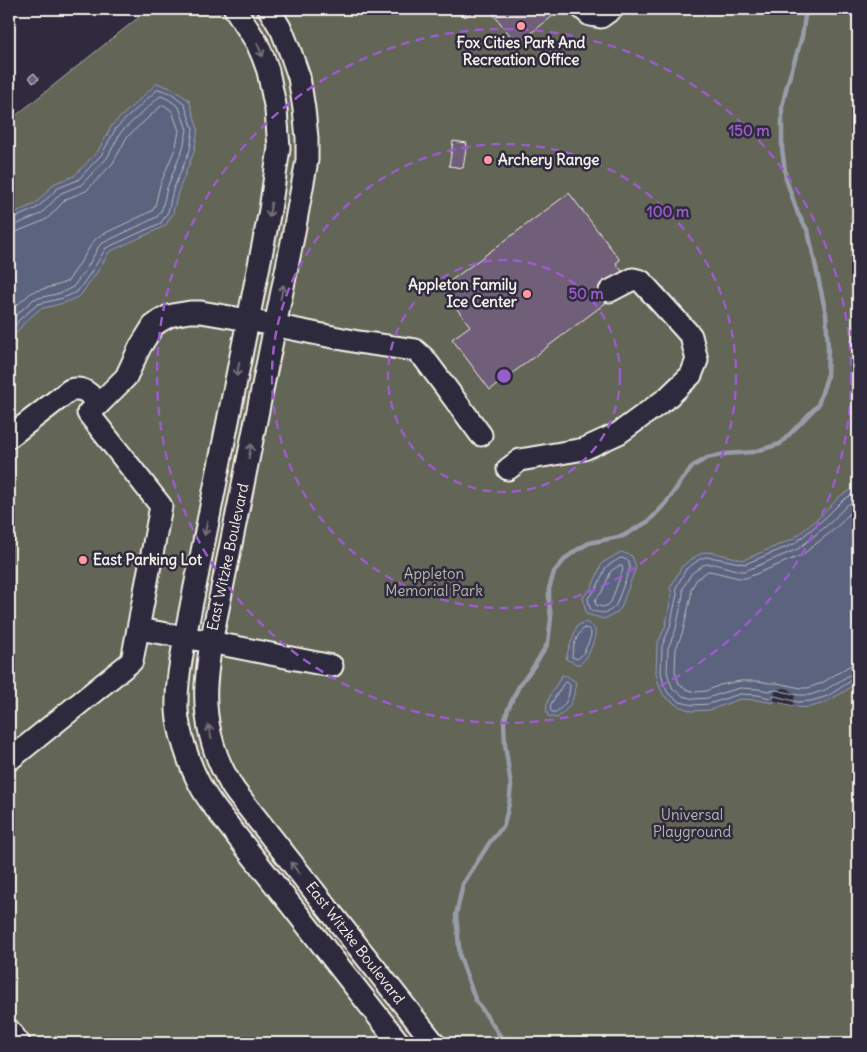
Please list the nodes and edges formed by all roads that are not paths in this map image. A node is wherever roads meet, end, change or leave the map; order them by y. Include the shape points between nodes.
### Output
1 (235, 9) edge
2 (269, 9) edge
3 (583, 9) edge
4 (612, 9) edge
5 (610, 291) dead end
6 (248, 320) junction
7 (275, 326) junction
8 (99, 404) junction
9 (481, 435) dead end
10 (9, 437) edge
11 (508, 469) dead end
12 (138, 629) junction
13 (185, 637) junction
14 (211, 642) junction
15 (332, 666) dead end
16 (9, 760) edge
17 (9, 1030) edge
18 (19, 1043) edge
19 (399, 1043) edge
20 (434, 1043) edge

1 -> 6 street, East Witzke Boulevard via 257,43 268,71 279,148
7 -> 2 street, East Witzke Boulevard via 304,181 307,138 298,77 282,32
3 - 4 street via 590,15 602,17
5 - 11 street via 633,279 642,280 691,336 697,360 692,376 619,433 584,449 520,460
6 - 7 street
6 - 8 street via 190,312 160,320 140,347 126,377
6 -> 13 street, East Witzke Boulevard
7 - 9 street via 415,350
14 -> 7 street, East Witzke Boulevard
8 - 10 street via 85,390 70,390
8 - 12 street via 88,413 161,506
12 - 13 street
12 - 16 street via 132,661
13 - 14 street
13 - 19 street, East Witzke Boulevard via 177,711 185,747 199,784 234,834
14 - 15 street
20 -> 14 street, East Witzke Boulevard via 229,781 220,763 207,718 206,684
17 - 18 street

